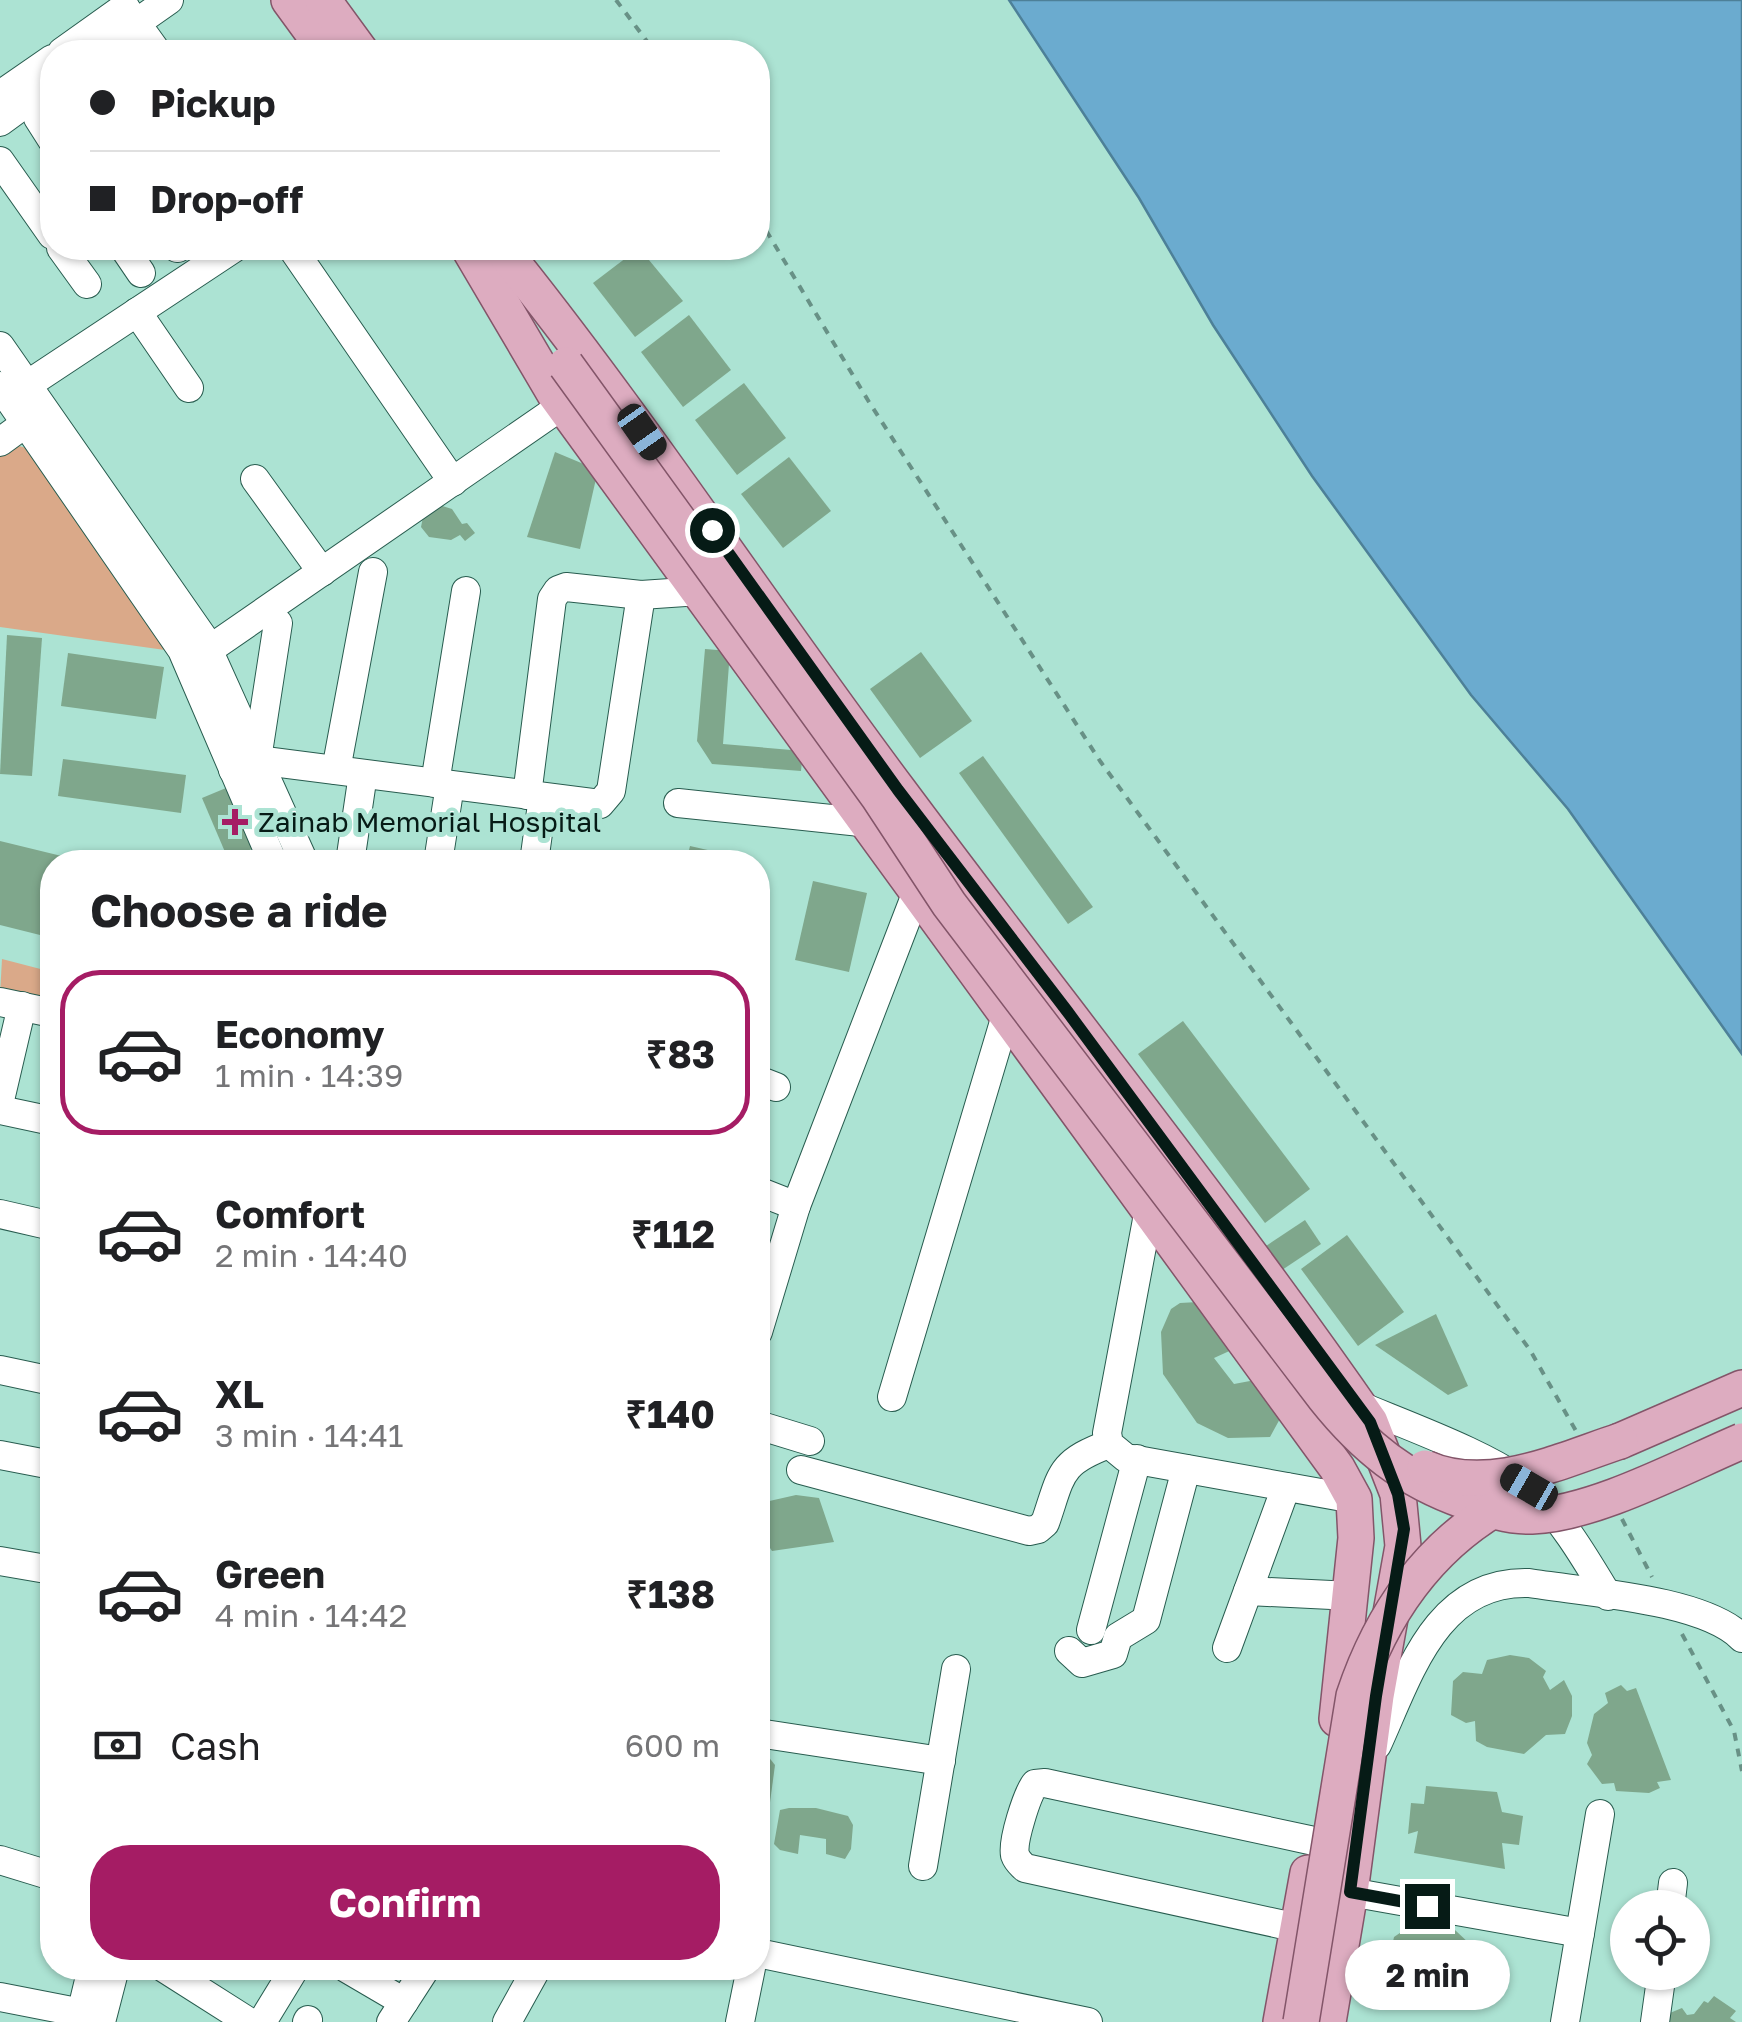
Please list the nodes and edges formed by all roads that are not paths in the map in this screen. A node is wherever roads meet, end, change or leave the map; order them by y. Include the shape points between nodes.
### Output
1 (169, 0) edge
2 (289, 0) edge
3 (324, 0) edge
4 (132, 10) edge
5 (90, 40) edge
6 (106, 40) edge
7 (150, 40) edge
8 (318, 40) edge
9 (352, 40) edge
10 (40, 73) edge
11 (40, 80) edge
12 (0, 95) edge
13 (0, 122) edge
14 (0, 161) edge
15 (40, 219) edge
16 (69, 260) edge
17 (132, 260) edge
18 (216, 260) edge
19 (300, 260) edge
20 (476, 260) edge
21 (511, 260) edge
22 (141, 272) dead end
23 (86, 284) dead end
24 (137, 312) junction
25 (0, 346) edge
26 (14, 385) edge
27 (188, 388) dead end
28 (561, 388) junction
29 (26, 423) junction
30 (0, 442) edge
31 (448, 476) junction
32 (254, 479) dead end
33 (317, 565) junction
34 (372, 572) dead end
35 (466, 591) dead end
36 (700, 591) junction
37 (640, 595) junction
38 (278, 623) dead end
39 (195, 650) junction
40 (245, 765) junction
41 (350, 772) junction
42 (442, 784) junction
43 (535, 796) junction
44 (678, 803) dead end
45 (908, 804) junction
46 (866, 819) junction
47 (270, 850) edge
48 (297, 850) edge
49 (350, 850) edge
50 (439, 850) edge
51 (534, 850) edge
52 (918, 889) junction
53 (11, 1004) edge
54 (40, 1010) edge
55 (1007, 1012) junction
56 (0, 1100) edge
57 (0, 1110) edge
58 (40, 1119) edge
59 (770, 1195) edge
60 (796, 1206) junction
61 (1150, 1209) junction
62 (0, 1214) edge
63 (40, 1223) edge
64 (770, 1292) edge
65 (0, 1370) edge
66 (40, 1378) edge
67 (1742, 1388) edge
68 (892, 1397) dead end
69 (1358, 1405) junction
70 (1742, 1413) edge
71 (770, 1429) edge
72 (810, 1441) dead end
73 (1742, 1441) edge
74 (1109, 1444) junction
75 (1620, 1453) junction
76 (0, 1455) edge
77 (1137, 1460) junction
78 (40, 1463) edge
79 (1186, 1468) junction
80 (801, 1470) dead end
81 (1286, 1487) junction
82 (1354, 1499) junction
83 (0, 1560) edge
84 (40, 1568) edge
85 (1248, 1591) junction
86 (1352, 1596) junction
87 (1608, 1596) junction
88 (1090, 1630) dead end
89 (1742, 1638) edge
90 (1227, 1648) dead end
91 (1069, 1651) dead end
92 (956, 1669) dead end
93 (770, 1736) edge
94 (941, 1762) junction
95 (1368, 1767) junction
96 (1600, 1814) dead end
97 (1314, 1841) junction
98 (11, 1863) edge
99 (924, 1866) dead end
100 (40, 1867) edge
101 (40, 1872) edge
102 (1350, 1892) junction
103 (1298, 1928) junction
104 (1580, 1934) junction
105 (770, 1956) edge
106 (91, 1980) edge
107 (109, 1980) edge
108 (183, 1980) edge
109 (288, 1980) edge
110 (360, 1980) edge
111 (418, 1980) edge
112 (530, 1980) edge
113 (749, 1980) edge
114 (1659, 1990) edge
115 (0, 1997) edge
116 (398, 2012) edge
117 (87, 2019) edge
118 (249, 2022) edge
119 (262, 2022) edge
120 (507, 2022) edge
121 (740, 2022) edge
122 (1088, 2022) edge
123 (1281, 2022) edge
124 (1301, 2022) edge
125 (1316, 2022) edge
126 (1328, 2022) edge
127 (1565, 2022) edge
128 (1655, 2022) edge

1 - 4 street
2 - 8 main road
3 - 9 main road
4 - 5 street
4 - 6 street
4 - 7 street
10 - 12 street
11 - 13 street
14 - 15 street
16 - 23 street
17 - 22 street
18 - 24 street
19 - 31 street
20 - 28 main road
21 - 45 main road via 583,349
24 - 26 street
24 - 27 street
25 - 26 street
26 - 29 street
26 - 39 street
28 - 31 street
28 - 36 main road
28 - 73 main road, bridge via 878,796 949,904 1333,1408 1396,1470 1472,1504 1530,1516 1584,1505
29 - 30 street
29 - 39 street
31 - 33 street
32 - 33 street
33 - 39 street
34 - 41 street
35 - 42 street
36 - 37 street
36 - 46 main road
37 - 43 street via 606,800
37 - 43 street via 566,586 552,599
38 - 40 street
39 - 40 street
40 - 41 street
40 - 47 street
40 - 48 street
41 - 42 street
41 - 49 street
42 - 43 street
42 - 50 street
43 - 51 street
44 - 46 street
45 - 46 main road
45 - 69 main road
45 - 75 main road, bridge via 922,845 1363,1425 1399,1456 1432,1471 1488,1479
46 - 52 main road
52 - 55 main road
52 - 60 street
53 - 54 street
53 - 56 street
55 - 61 main road
55 - 68 street
57 - 58 street
59 - 60 street
60 - 64 street
61 - 74 street
61 - 82 main road
62 - 63 street
65 - 66 street
67 - 75 main road
69 - 87 street via 1529,1487 1574,1539
69 - 95 main road via 1398,1494 1404,1529
70 - 75 main road
71 - 72 street
74 - 77 street
74 - 80 street via 1070,1462 1045,1522 1029,1531
75 - 124 main road, bridge via 1477,1518 1416,1576 1375,1641 1354,1696
75 - 125 main road, bridge via 1490,1531 1436,1576 1398,1631 1372,1690
76 - 78 street
77 - 79 street
77 - 88 street
79 - 81 street
79 - 91 street via 1146,1620 1118,1637 1113,1654 1082,1663
81 - 82 street
81 - 85 street
82 - 86 main road
83 - 84 street
85 - 86 street
85 - 90 street
86 - 97 main road
87 - 89 street via 1714,1618
87 - 95 street via 1506,1582 1468,1597 1418,1656
92 - 94 street
93 - 94 street
94 - 99 street
95 - 102 main road
96 - 104 street
97 - 103 main road
97 - 103 street via 1045,1782 1029,1792 1015,1847 1025,1868
98 - 100 street
98 - 101 street
102 - 104 street
102 - 126 main road
103 - 123 main road
104 - 127 street
105 - 122 street
106 - 117 street
107 - 117 street
108 - 118 street
109 - 119 street
110 - 116 street
111 - 116 street
112 - 120 street
113 - 121 street
114 - 128 street
115 - 117 street

